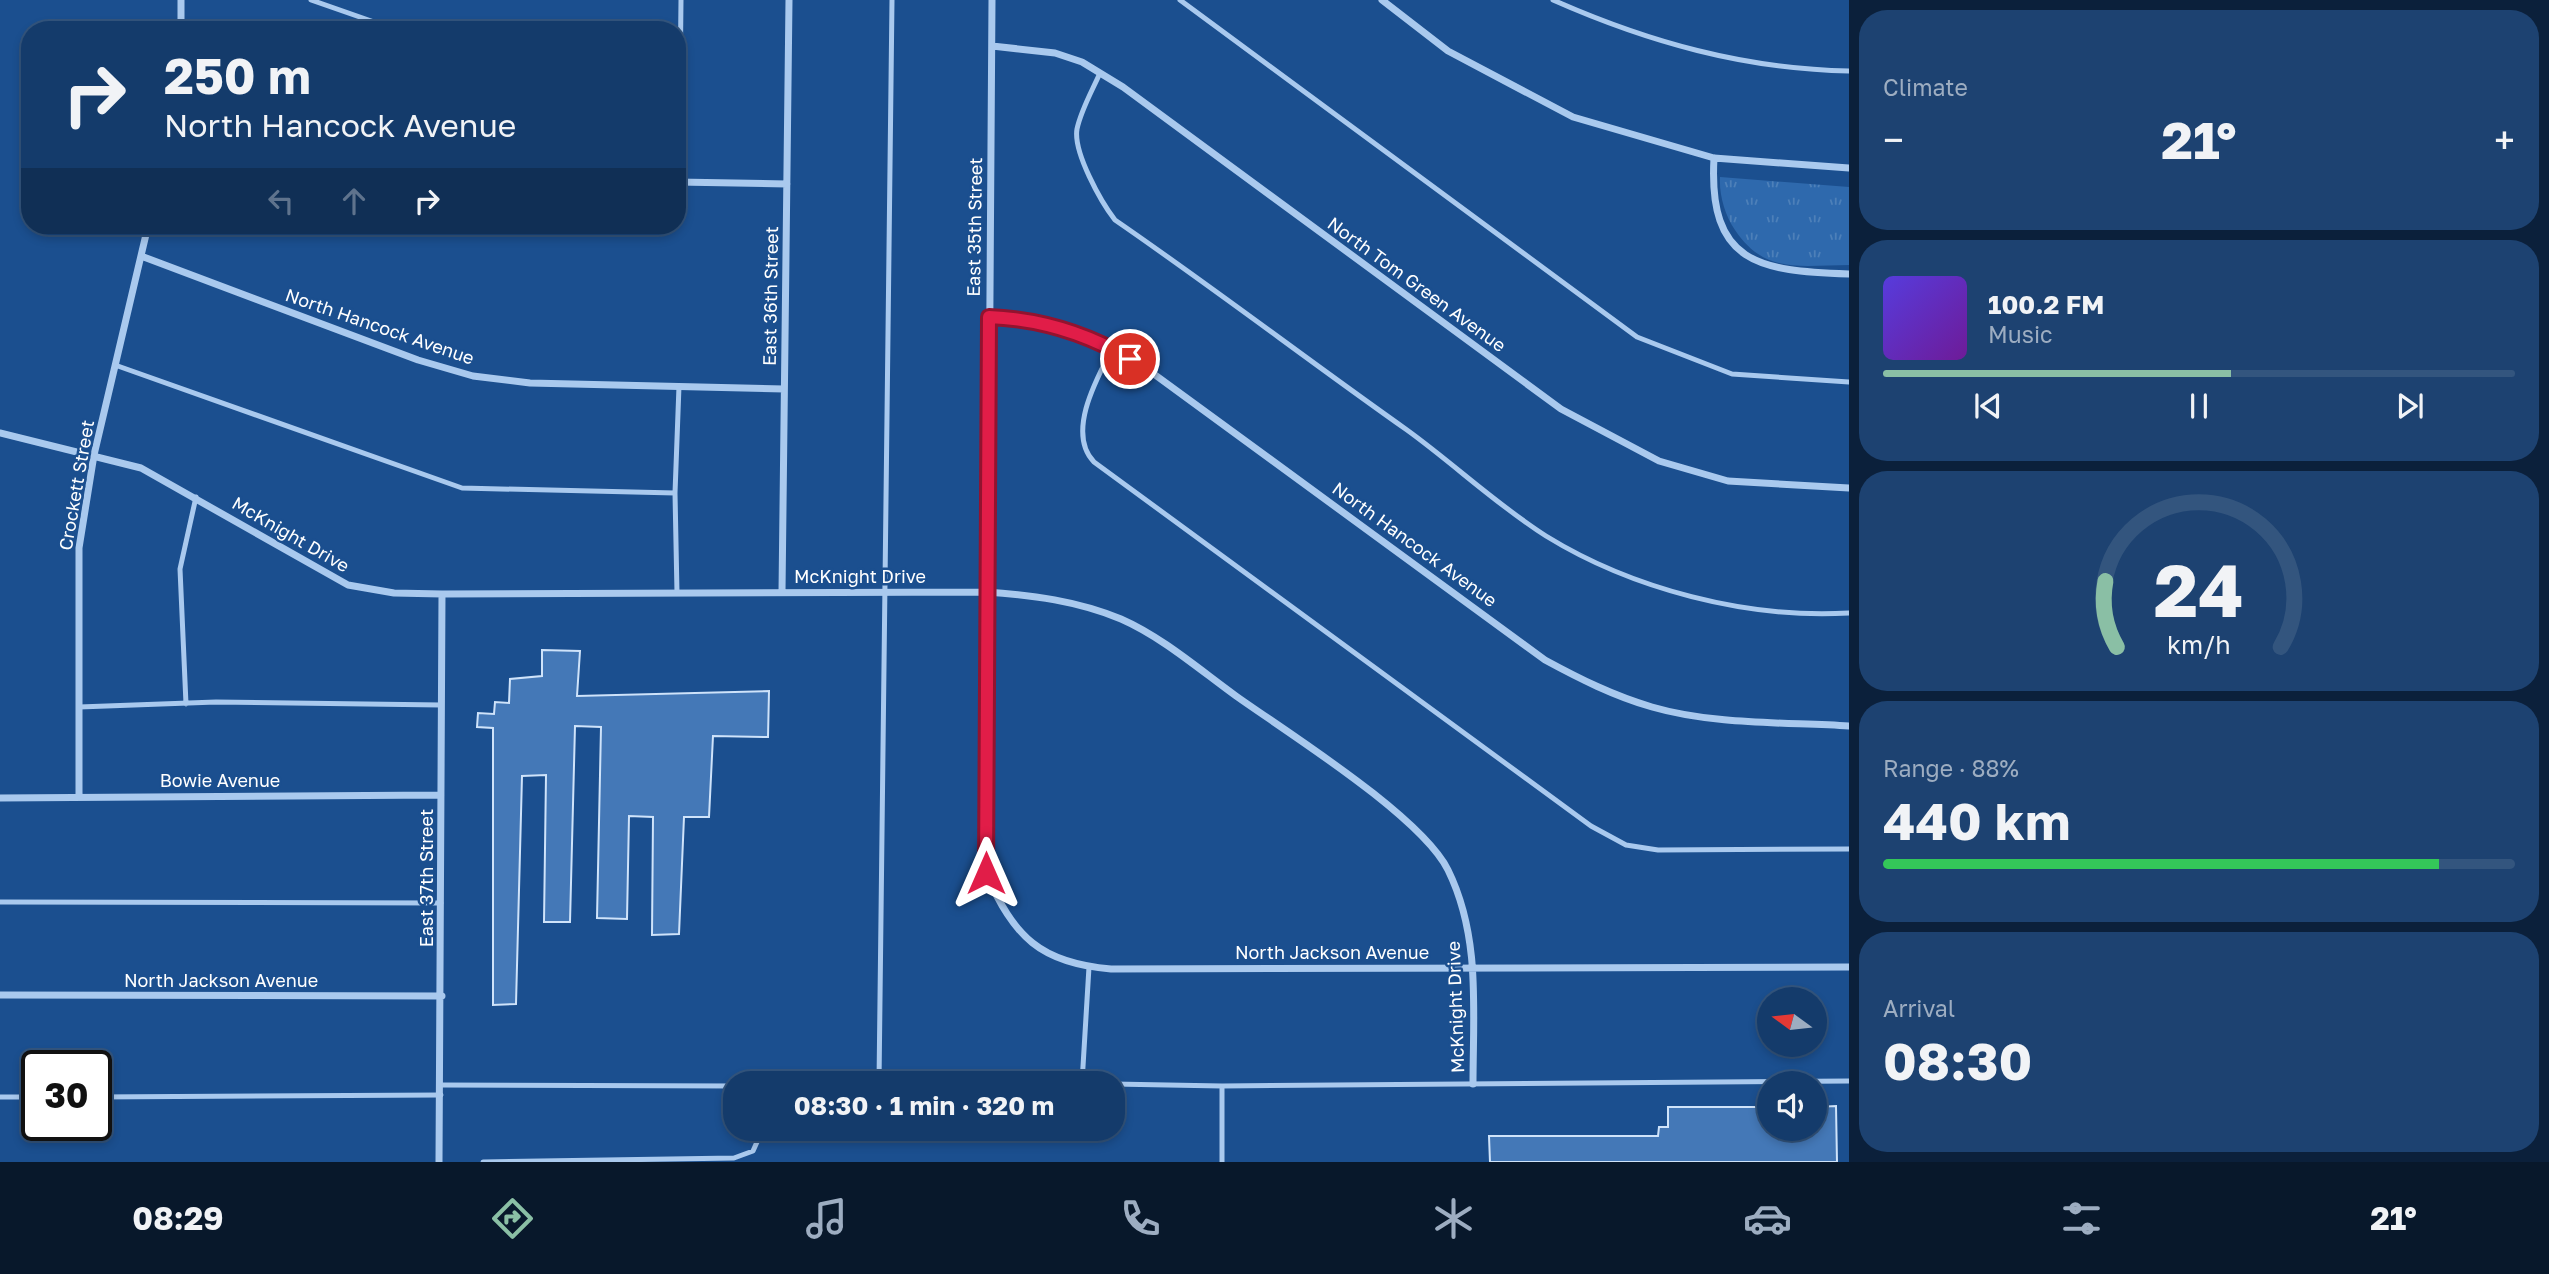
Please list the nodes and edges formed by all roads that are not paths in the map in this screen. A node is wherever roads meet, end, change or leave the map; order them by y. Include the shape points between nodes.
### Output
1 (181, 0) edge
2 (311, 0) edge
3 (681, 0) edge
4 (789, 0) edge
5 (892, 0) edge
6 (992, 0) edge
7 (1180, 0) edge
8 (1382, 0) edge
9 (1553, 0) edge
10 (181, 21) edge
11 (371, 21) edge
12 (680, 21) edge
13 (992, 46) junction
14 (1849, 71) edge
15 (1100, 73) junction
16 (1714, 158) junction
17 (1849, 168) edge
18 (686, 182) edge
19 (787, 184) junction
20 (146, 235) edge
21 (141, 256) junction
22 (1849, 274) edge
23 (989, 317) junction
24 (1113, 349) junction
25 (115, 365) junction
26 (1849, 382) edge
27 (679, 386) junction
28 (785, 388) junction
29 (0, 433) edge
30 (94, 455) junction
31 (1849, 488) edge
32 (675, 492) junction
33 (196, 497) junction
34 (782, 592) junction
35 (883, 592) junction
36 (986, 592) junction
37 (677, 593) junction
38 (442, 594) junction
39 (1849, 613) edge
40 (186, 704) junction
41 (441, 705) junction
42 (79, 707) junction
43 (1849, 726) edge
44 (441, 795) junction
45 (79, 797) junction
46 (0, 798) edge
47 (1849, 849) edge
48 (986, 873) joint
49 (0, 902) edge
50 (442, 903) junction
51 (1089, 967) junction
52 (1849, 967) edge
53 (1473, 968) junction
54 (0, 995) edge
55 (442, 996) junction
56 (879, 1071) edge
57 (1083, 1071) edge
58 (1849, 1081) edge
59 (1125, 1084) edge
60 (1473, 1084) junction
61 (441, 1085) junction
62 (723, 1086) edge
63 (1222, 1086) junction
64 (440, 1095) junction
65 (0, 1097) edge
66 (21, 1097) edge
67 (112, 1097) edge
68 (755, 1141) edge
69 (439, 1162) edge
70 (483, 1162) edge
71 (1222, 1162) edge

1 - 10 street
2 - 11 lane
3 - 12 lane
4 - 19 street, East 36th Street
5 - 35 lane
6 - 13 street, East 35th Street
7 - 26 lane via 1637,337 1732,374
8 - 16 street via 1448,51 1573,117
9 - 14 lane via 1676,47 1782,67
13 - 15 street, North Tom Green Avenue via 1055,53
13 - 23 street, East 35th Street
15 - 31 street, North Tom Green Avenue via 1561,409 1659,461 1728,481
15 - 39 lane via 1076,133 1090,180 1115,220 1407,430 1544,535 1604,567 1692,597 1748,607
16 - 17 street
16 - 22 street via 1718,218 1728,238 1746,256 1778,268
18 - 19 street
19 - 28 street, East 36th Street
20 - 21 street, Crockett Street
21 - 25 street, Crockett Street
21 - 27 street, North Hancock Avenue via 418,360 473,376 530,383
23 - 24 street, North Hancock Avenue via 1061,327
23 - 36 street, East 35th Street
24 - 43 street, North Hancock Avenue via 1147,369 1545,660 1598,689 1679,712
24 - 47 lane via 1088,403 1084,449 1094,462 1591,826 1626,845 1658,850
25 - 30 street, Crockett Street
25 - 32 lane via 462,488
27 - 28 street, North Hancock Avenue
27 - 32 lane
28 - 34 street, East 36th Street
29 - 30 street, McKnight Drive
30 - 33 street, McKnight Drive via 141,468
30 - 42 street, Crockett Street via 79,548
32 - 37 lane
33 - 38 street, McKnight Drive via 348,585 383,592
33 - 40 lane via 180,569
34 - 35 street, McKnight Drive
34 - 37 street, McKnight Drive
35 - 36 street, McKnight Drive
35 - 56 lane
36 - 48 street, East 35th Street
36 - 53 street, McKnight Drive via 1061,601 1124,620 1390,808 1446,866 1465,912
37 - 38 street, McKnight Drive
38 - 41 street, East 37th Street
40 - 41 lane
40 - 42 lane
41 - 44 street, East 37th Street
42 - 45 street, Crockett Street
44 - 45 street, Bowie Avenue
44 - 50 street, East 37th Street
45 - 46 street, Bowie Avenue
48 - 51 street, North Jackson Avenue via 1000,905 1032,944 1062,961
49 - 50 lane
50 - 55 street, East 37th Street
51 - 53 street, North Jackson Avenue
51 - 57 lane
52 - 53 street, North Jackson Avenue
53 - 60 street, McKnight Drive
54 - 55 street, North Jackson Avenue
55 - 61 street, East 37th Street
58 - 60 lane
59 - 63 lane
60 - 63 lane
61 - 62 lane
61 - 64 street, East 37th Street
63 - 71 lane
64 - 67 lane
64 - 69 street, East 37th Street
65 - 66 lane
68 - 70 lane via 753,1151 734,1158

